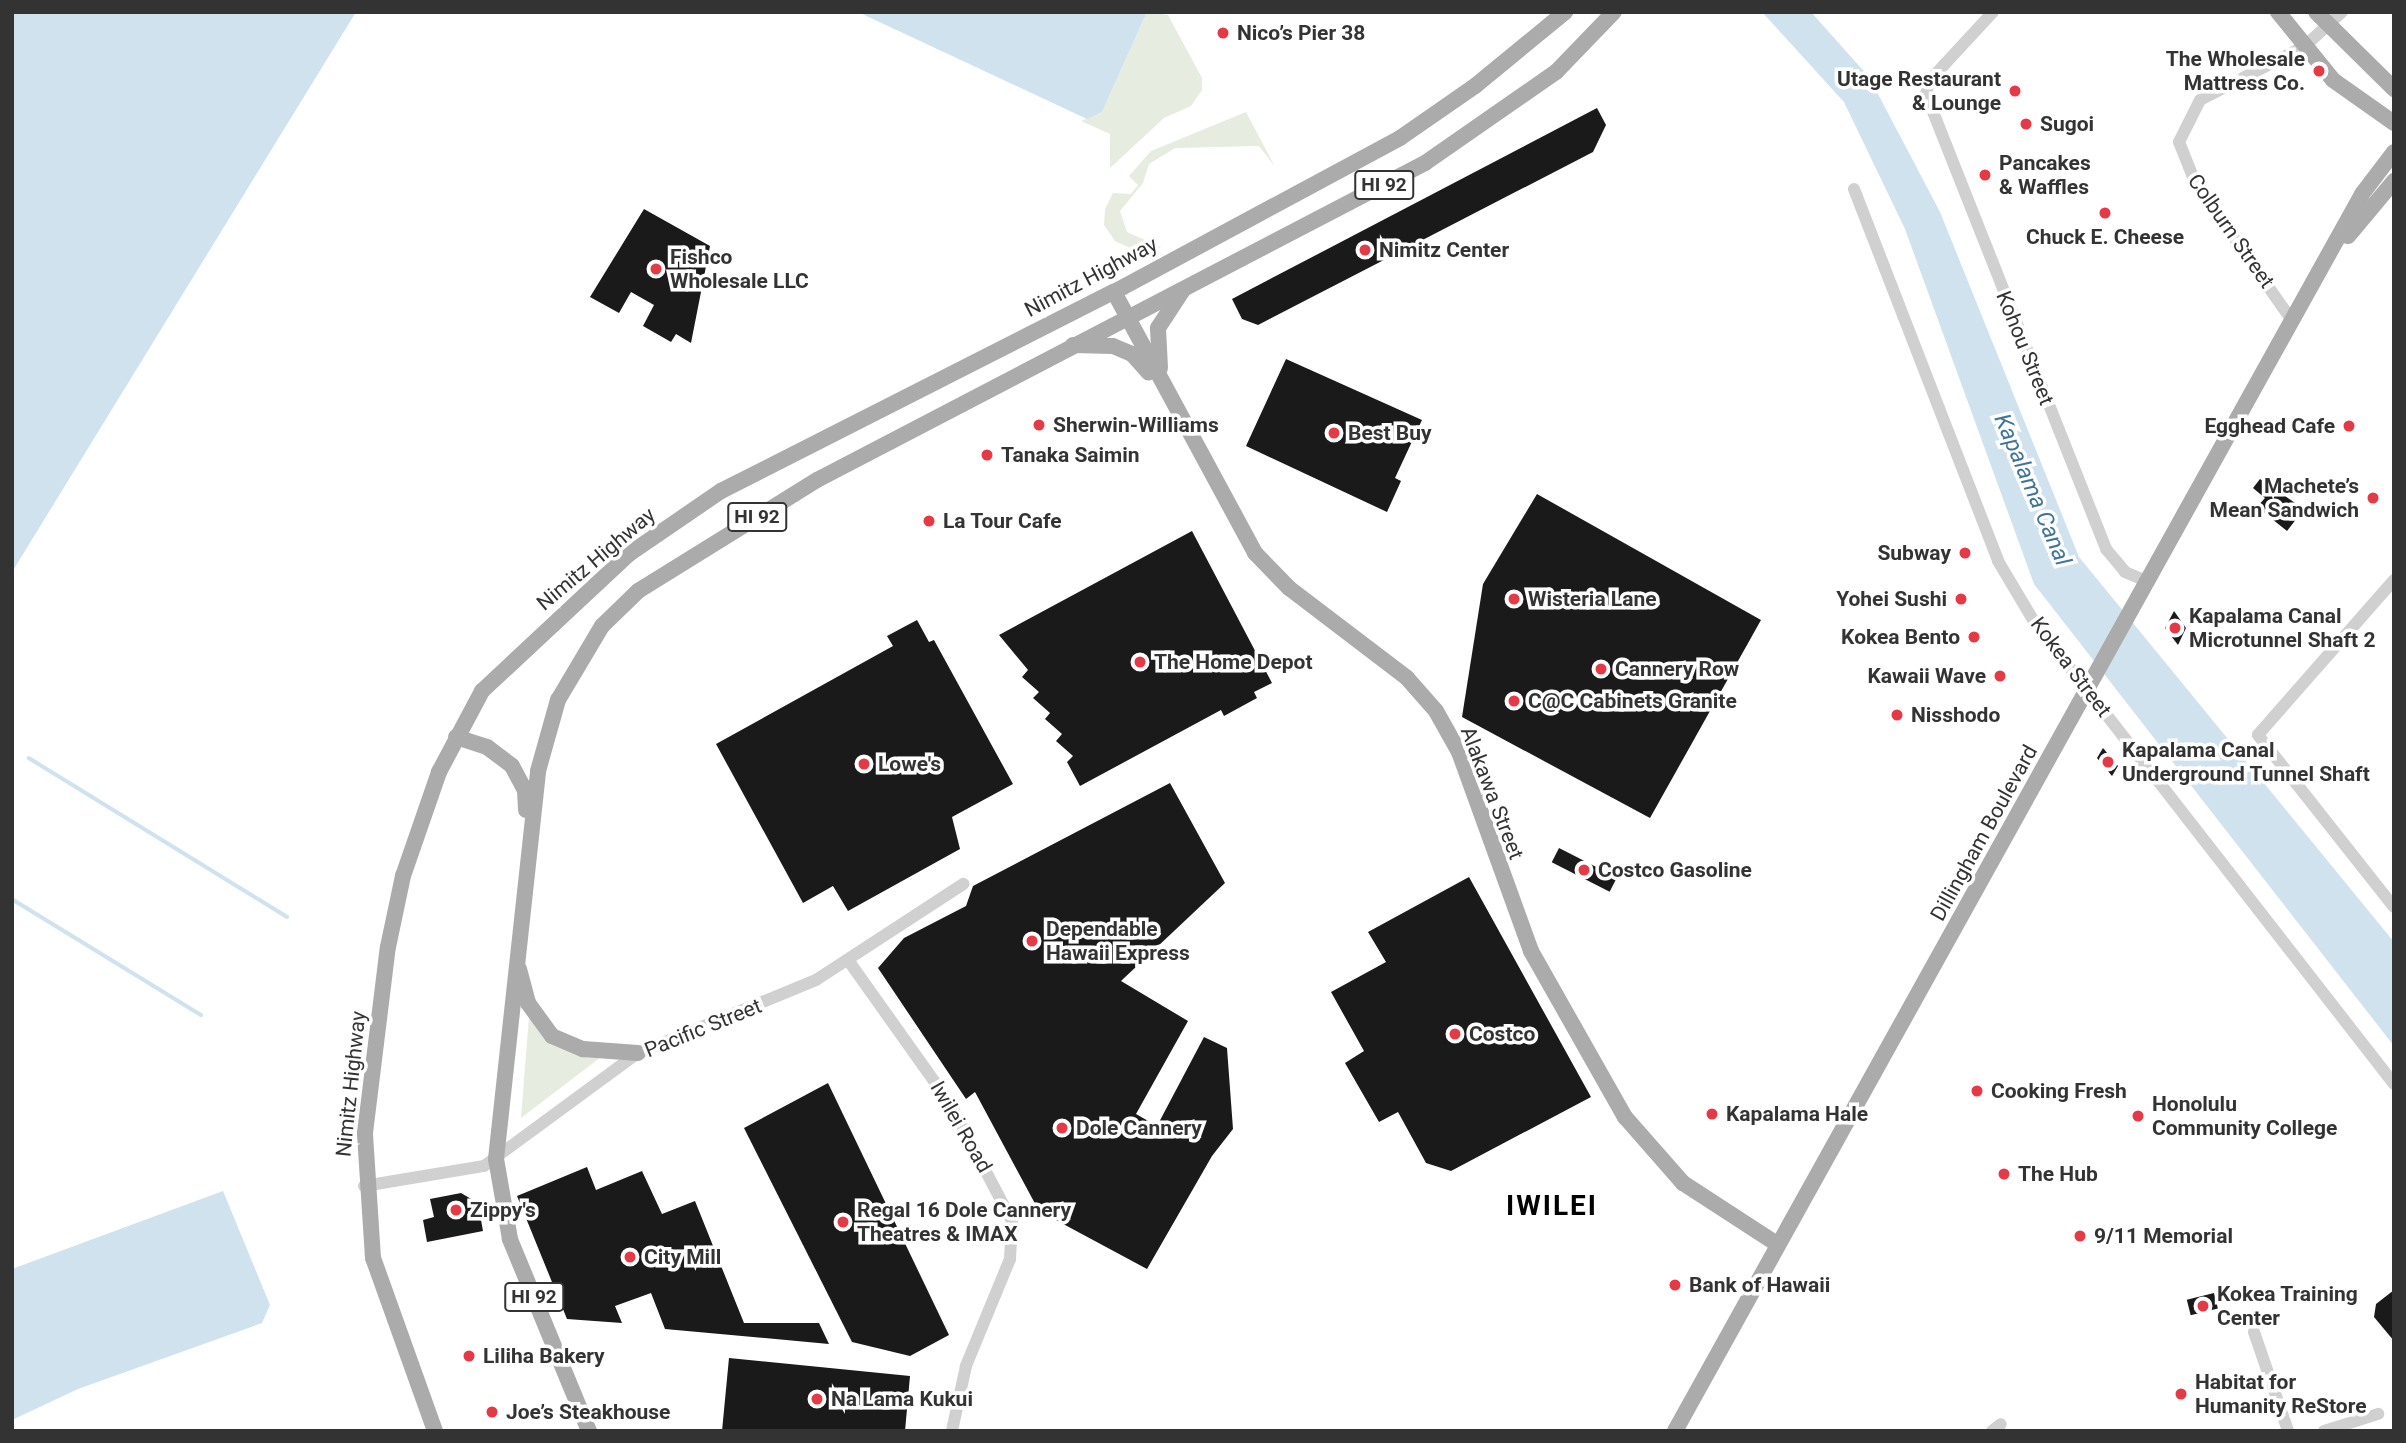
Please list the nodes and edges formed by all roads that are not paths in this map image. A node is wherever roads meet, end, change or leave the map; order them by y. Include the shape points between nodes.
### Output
1 (1564, 12) edge
2 (1614, 12) edge
3 (1993, 12) edge
4 (2278, 12) edge
5 (2316, 12) edge
6 (2342, 12) edge
7 (2328, 28) junction
8 (2305, 46) junction
9 (2394, 89) edge
10 (2394, 123) edge
11 (2394, 152) edge
12 (2394, 181) edge
13 (1854, 189) dead end
14 (2331, 257) junction
15 (1184, 290) junction
16 (1114, 292) junction
17 (1125, 315) junction
18 (2293, 322) junction
19 (1070, 345) junction
20 (1165, 391) junction
21 (2394, 580) edge
22 (2150, 582) junction
23 (2088, 691) junction
24 (456, 737) junction
25 (530, 840) junction
26 (963, 884) dead end
27 (2394, 907) edge
28 (516, 957) junction
29 (848, 960) junction
30 (638, 1053) junction
31 (2394, 1084) edge
32 (496, 1159) junction
33 (365, 1186) junction
34 (1777, 1244) junction
35 (2254, 1332) dead end
36 (2378, 1414) dead end
37 (435, 1431) edge
38 (589, 1431) edge
39 (952, 1431) edge
40 (1675, 1431) edge
41 (2288, 1431) edge
42 (2324, 1431) edge

1 - 16 main road, Nimitz Highway / HI 92 via 1475,86 1400,138
2 - 15 main road, HI 92 via 1556,72 1494,119 1425,163
3 - 22 street, Kohou Street via 1929,81 1926,93 2106,549 2125,572
4 - 8 main road
5 - 7 main road
6 - 7 street, Colburn Street
7 - 8 street, Colburn Street
7 - 9 main road
8 - 10 main road via 2353,97
8 - 18 street, Colburn Street via 2200,100 2179,142 2195,182
11 - 14 main road, Dillingham Boulevard via 2362,194
12 - 14 main road, Dillingham Boulevard
13 - 23 street, Kokea Street via 1998,561 2035,623
14 - 18 main road, Dillingham Boulevard
15 - 17 main road, HI 92
15 - 20 main road via 1158,328 1156,351
16 - 17 main road, Alakawa Street
16 - 24 main road, Nimitz Highway / HI 92 via 720,491 671,523 493,678
17 - 19 main road, HI 92
17 - 20 main road, Alakawa Street
18 - 22 main road, Dillingham Boulevard
19 - 20 main road via 1113,346 1132,354
19 - 25 main road, HI 92 via 817,480 627,600 579,659 551,715
20 - 34 main road, Alakawa Street via 1255,553 1289,588 1401,672 1436,711 1459,752 1531,951 1637,1133 1683,1183
21 - 27 street via 2258,735
22 - 23 main road, Dillingham Boulevard
23 - 31 street, Kokea Street
23 - 34 main road, Dillingham Boulevard
24 - 25 main road via 487,747 512,766 525,790
24 - 33 main road, Nimitz Highway / HI 92 via 423,811 393,920 367,1110
25 - 28 main road, HI 92
26 - 29 street, Pacific Street
28 - 30 main road via 528,1003 552,1036 583,1049
28 - 32 main road, HI 92
29 - 30 street, Pacific Street via 785,995
29 - 39 street, Iwilei Road via 955,1111 1012,1221 1010,1259 966,1366
30 - 32 street, Pacific Street
32 - 33 street, Pacific Street via 484,1166
32 - 38 main road, HI 92 via 510,1239
33 - 37 main road, Nimitz Highway / HI 92 via 382,1291
34 - 40 main road, Dillingham Boulevard
35 - 41 street
36 - 42 street

